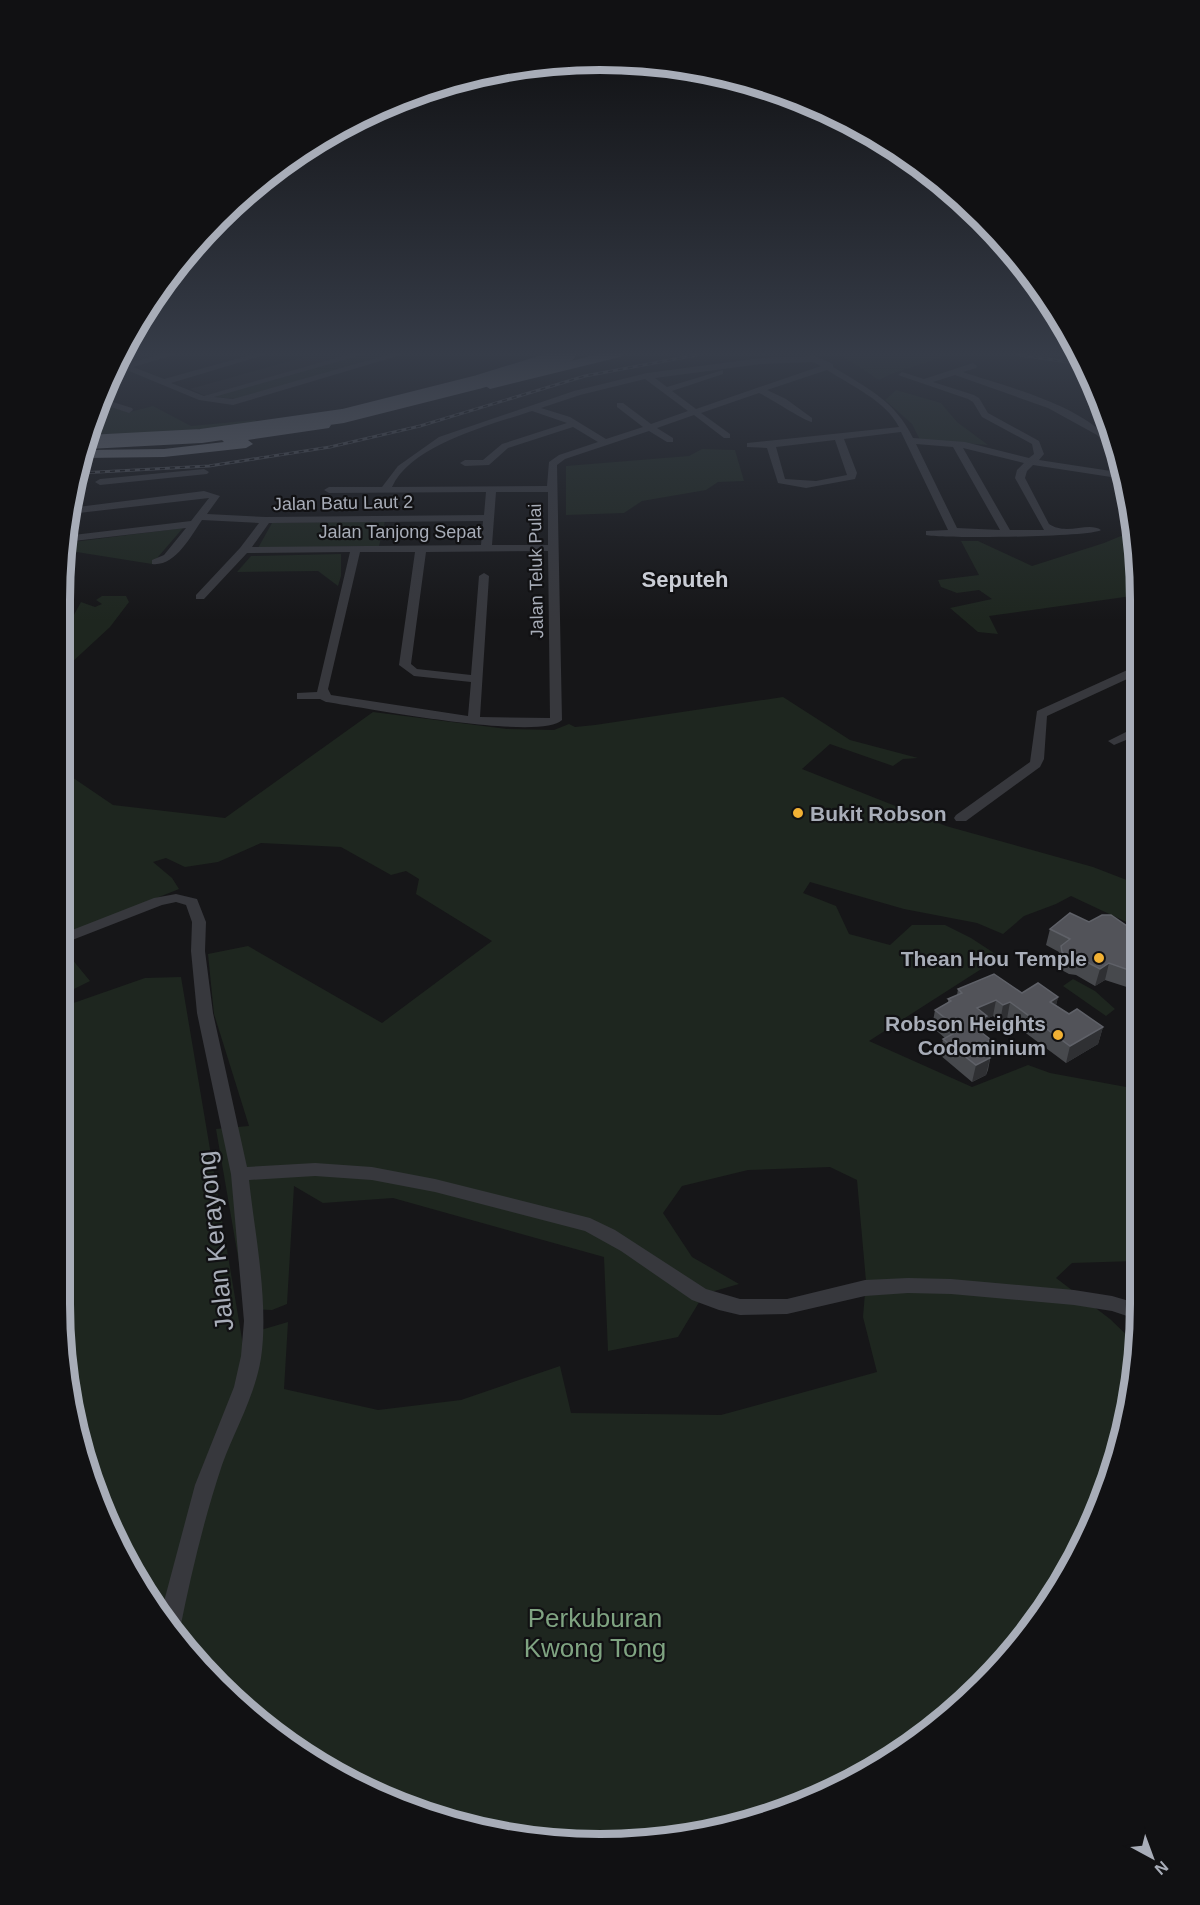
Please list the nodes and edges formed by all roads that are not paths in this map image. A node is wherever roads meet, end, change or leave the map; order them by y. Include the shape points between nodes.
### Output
1 (164, 443) edge
2 (220, 443) edge
3 (252, 443) edge
4 (436, 443) edge
5 (514, 443) edge
6 (603, 443) edge
7 (791, 443) edge
8 (841, 443) edge
9 (913, 443) edge
10 (940, 443) edge
11 (1036, 443) edge
12 (956, 444) junction
13 (750, 445) dead end
14 (771, 445) junction
15 (94, 447) edge
16 (94, 448) edge
17 (92, 454) edge
18 (1029, 461) junction
19 (465, 463) dead end
20 (204, 472) dead end
21 (1114, 474) edge
22 (132, 479) junction
23 (100, 482) dead end
24 (491, 489) junction
25 (552, 489) junction
26 (329, 490) dead end
27 (386, 490) junction
28 (133, 502) junction
29 (79, 510) edge
30 (489, 518) junction
31 (266, 520) junction
32 (196, 521) junction
33 (1096, 530) dead end
34 (1052, 531) junction
35 (930, 533) dead end
36 (957, 533) junction
37 (1007, 534) junction
38 (74, 538) edge
39 (555, 548) junction
40 (356, 549) junction
41 (421, 549) junction
42 (486, 549) junction
43 (244, 550) junction
44 (156, 562) dead end
45 (484, 576) dead end
46 (196, 584) dead end
47 (212, 586) junction
48 (200, 597) dead end
49 (1130, 674) edge
50 (476, 679) junction
51 (301, 696) dead end
52 (329, 698) junction
53 (474, 721) junction
54 (1130, 734) edge
55 (1114, 741) dead end
56 (961, 818) dead end
57 (70, 936) edge
58 (240, 1174) junction
59 (1130, 1310) edge
60 (171, 1615) edge

1 - 15 highway, bridge
2 - 16 highway via 125,451
3 - 17 highway via 164,453
4 - 27 street via 391,479
5 - 19 street via 496,452 488,463
6 - 25 street, Jalan Teluk Pulai via 555,460
7 - 14 street
8 - 14 street via 852,477 791,485 781,481
9 - 36 street
10 - 12 street
11 - 18 street via 1039,454
12 - 18 street
12 - 37 street
13 - 14 street
18 - 21 street
18 - 34 street via 1020,473 1021,483 1045,526
20 - 22 street
22 - 23 street
22 - 28 street
24 - 25 street
24 - 27 street
24 - 30 street
25 - 39 street, Jalan Teluk Pulai
26 - 27 street
28 - 29 street
28 - 32 street via 211,495 214,499
30 - 31 street, Jalan Batu Laut 2
30 - 42 street
31 - 32 street, Jalan Batu Laut 2
31 - 43 street
32 - 38 street, Jalan Batu Laut 2
32 - 44 street via 168,557
33 - 34 street
34 - 37 street
35 - 36 street
36 - 37 street
39 - 42 street, Jalan Tanjong Sepat
39 - 53 street, Jalan Teluk Pulai via 556,720
40 - 41 street, Jalan Tanjong Sepat
40 - 43 street, Jalan Tanjong Sepat
40 - 52 street via 322,689
41 - 42 street, Jalan Tanjong Sepat
41 - 50 street via 405,665 414,672
43 - 47 street
45 - 50 street
46 - 47 street
47 - 48 street
49 - 56 street via 1041,714 1035,764
50 - 53 street
51 - 52 street
52 - 53 street
54 - 55 street
57 - 58 street, Jalan Kerayong via 168,899 192,902 199,922 205,1013
58 - 59 street via 307,1169 371,1175 425,1184 590,1226 606,1232 674,1281 711,1301 739,1307 786,1307 863,1288 918,1285 1083,1299
58 - 60 street, Jalan Kerayong via 253,1346 247,1378 202,1497

